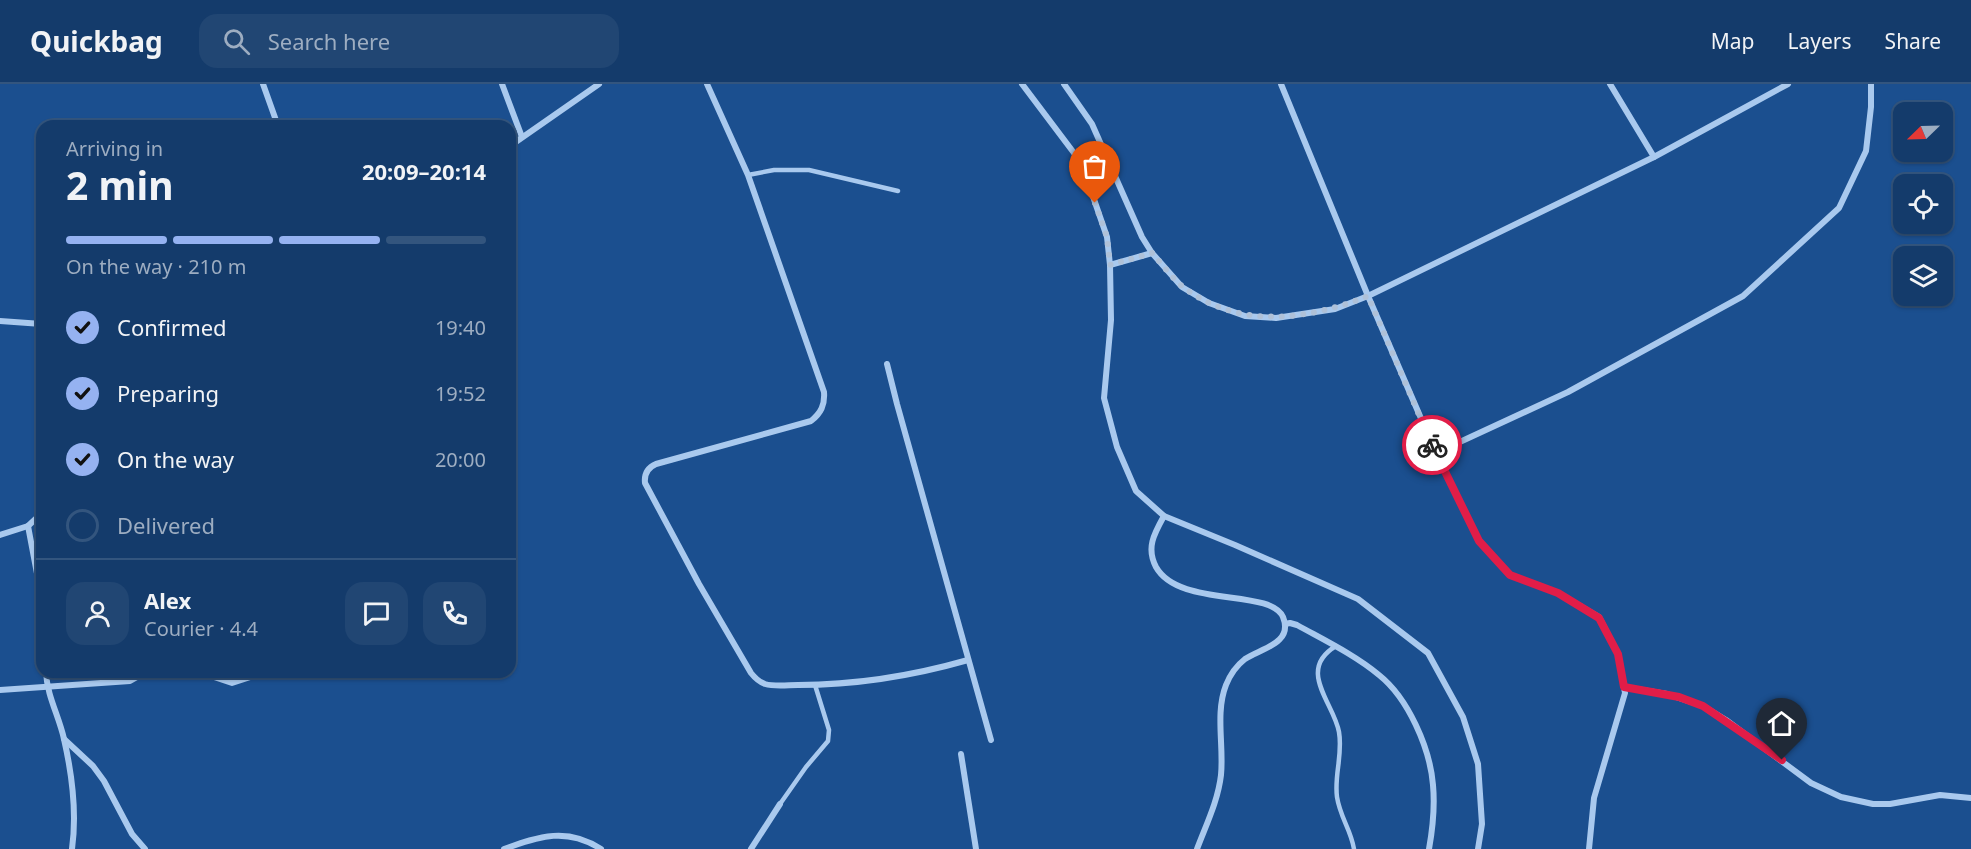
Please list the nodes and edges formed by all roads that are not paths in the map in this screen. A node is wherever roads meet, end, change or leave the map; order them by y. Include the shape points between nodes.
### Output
1 (263, 84) edge
2 (502, 84) edge
3 (599, 84) edge
4 (707, 84) edge
5 (1022, 84) edge
6 (1064, 84) edge
7 (1281, 84) edge
8 (1610, 84) edge
9 (1788, 84) edge
10 (1871, 84) edge
11 (276, 120) edge
12 (516, 120) edge
13 (516, 121) edge
14 (522, 137) junction
15 (516, 142) edge
16 (1654, 157) junction
17 (748, 175) junction
18 (898, 191) dead end
19 (1152, 253) junction
20 (1110, 265) junction
21 (1368, 296) junction
22 (0, 321) edge
23 (36, 324) edge
24 (887, 364) dead end
25 (1436, 453) junction
26 (1164, 516) junction
27 (36, 519) edge
28 (28, 526) junction
29 (0, 535) edge
30 (36, 568) edge
31 (1285, 624) junction
32 (1336, 646) junction
33 (968, 660) junction
34 (46, 678) edge
35 (135, 678) edge
36 (219, 678) edge
37 (245, 678) edge
38 (815, 685) junction
39 (47, 686) junction
40 (1624, 687) junction
41 (0, 690) edge
42 (64, 738) junction
43 (991, 740) dead end
44 (961, 754) dead end
45 (1971, 798) edge
46 (780, 804) joint
47 (72, 849) edge
48 (145, 849) edge
49 (504, 849) edge
50 (601, 849) edge
51 (751, 849) edge
52 (976, 849) edge
53 (1197, 849) edge
54 (1354, 849) edge
55 (1429, 849) edge
56 (1478, 849) edge
57 (1589, 849) edge

1 - 11 street
2 - 12 street
3 - 14 street
4 - 17 street
5 - 20 street via 1074,153 1107,237
6 - 19 street via 1092,124
7 - 21 street
8 - 16 street
9 - 16 street
10 - 25 street via 1866,151 1839,208 1743,296 1568,392
13 - 14 street
14 - 15 street
16 - 21 street
17 - 18 lane via 809,170
17 - 38 street via 824,392 824,405 817,417 804,424 656,464 647,470 644,479 667,527 755,678 768,685
19 - 20 street
19 - 21 street via 1182,286 1209,303 1245,316 1276,318 1335,309
20 - 26 street via 1111,320 1104,398 1117,447 1136,490
21 - 25 street
22 - 23 street
24 - 33 street
25 - 40 street via 1479,541 1510,575 1558,593 1599,618 1618,654
26 - 31 street via 1150,547 1156,566 1167,580 1192,591 1268,605 1280,613
26 - 56 street via 1358,599 1428,653 1463,717 1478,764 1482,824
27 - 28 street
28 - 29 street
28 - 30 street
31 - 32 street via 1297,625
31 - 53 street via 1283,635 1275,644 1241,663 1230,675 1222,704 1221,776 1214,808
32 - 54 lane via 1324,656 1318,676 1339,730 1341,753 1336,793
32 - 55 street via 1389,684 1414,720 1433,783 1434,822
33 - 38 street via 885,679
33 - 43 street
34 - 39 street
35 - 39 street
36 - 37 street via 232,682
38 - 46 lane via 829,730 828,741
39 - 41 street
39 - 42 street
40 - 45 street via 1673,695 1703,706 1811,783 1841,797 1873,804 1940,795
40 - 57 street via 1594,798
42 - 47 street via 74,795
42 - 48 street via 104,781 132,834
44 - 52 street
46 - 51 street
49 - 50 street via 528,840 565,835 585,839

